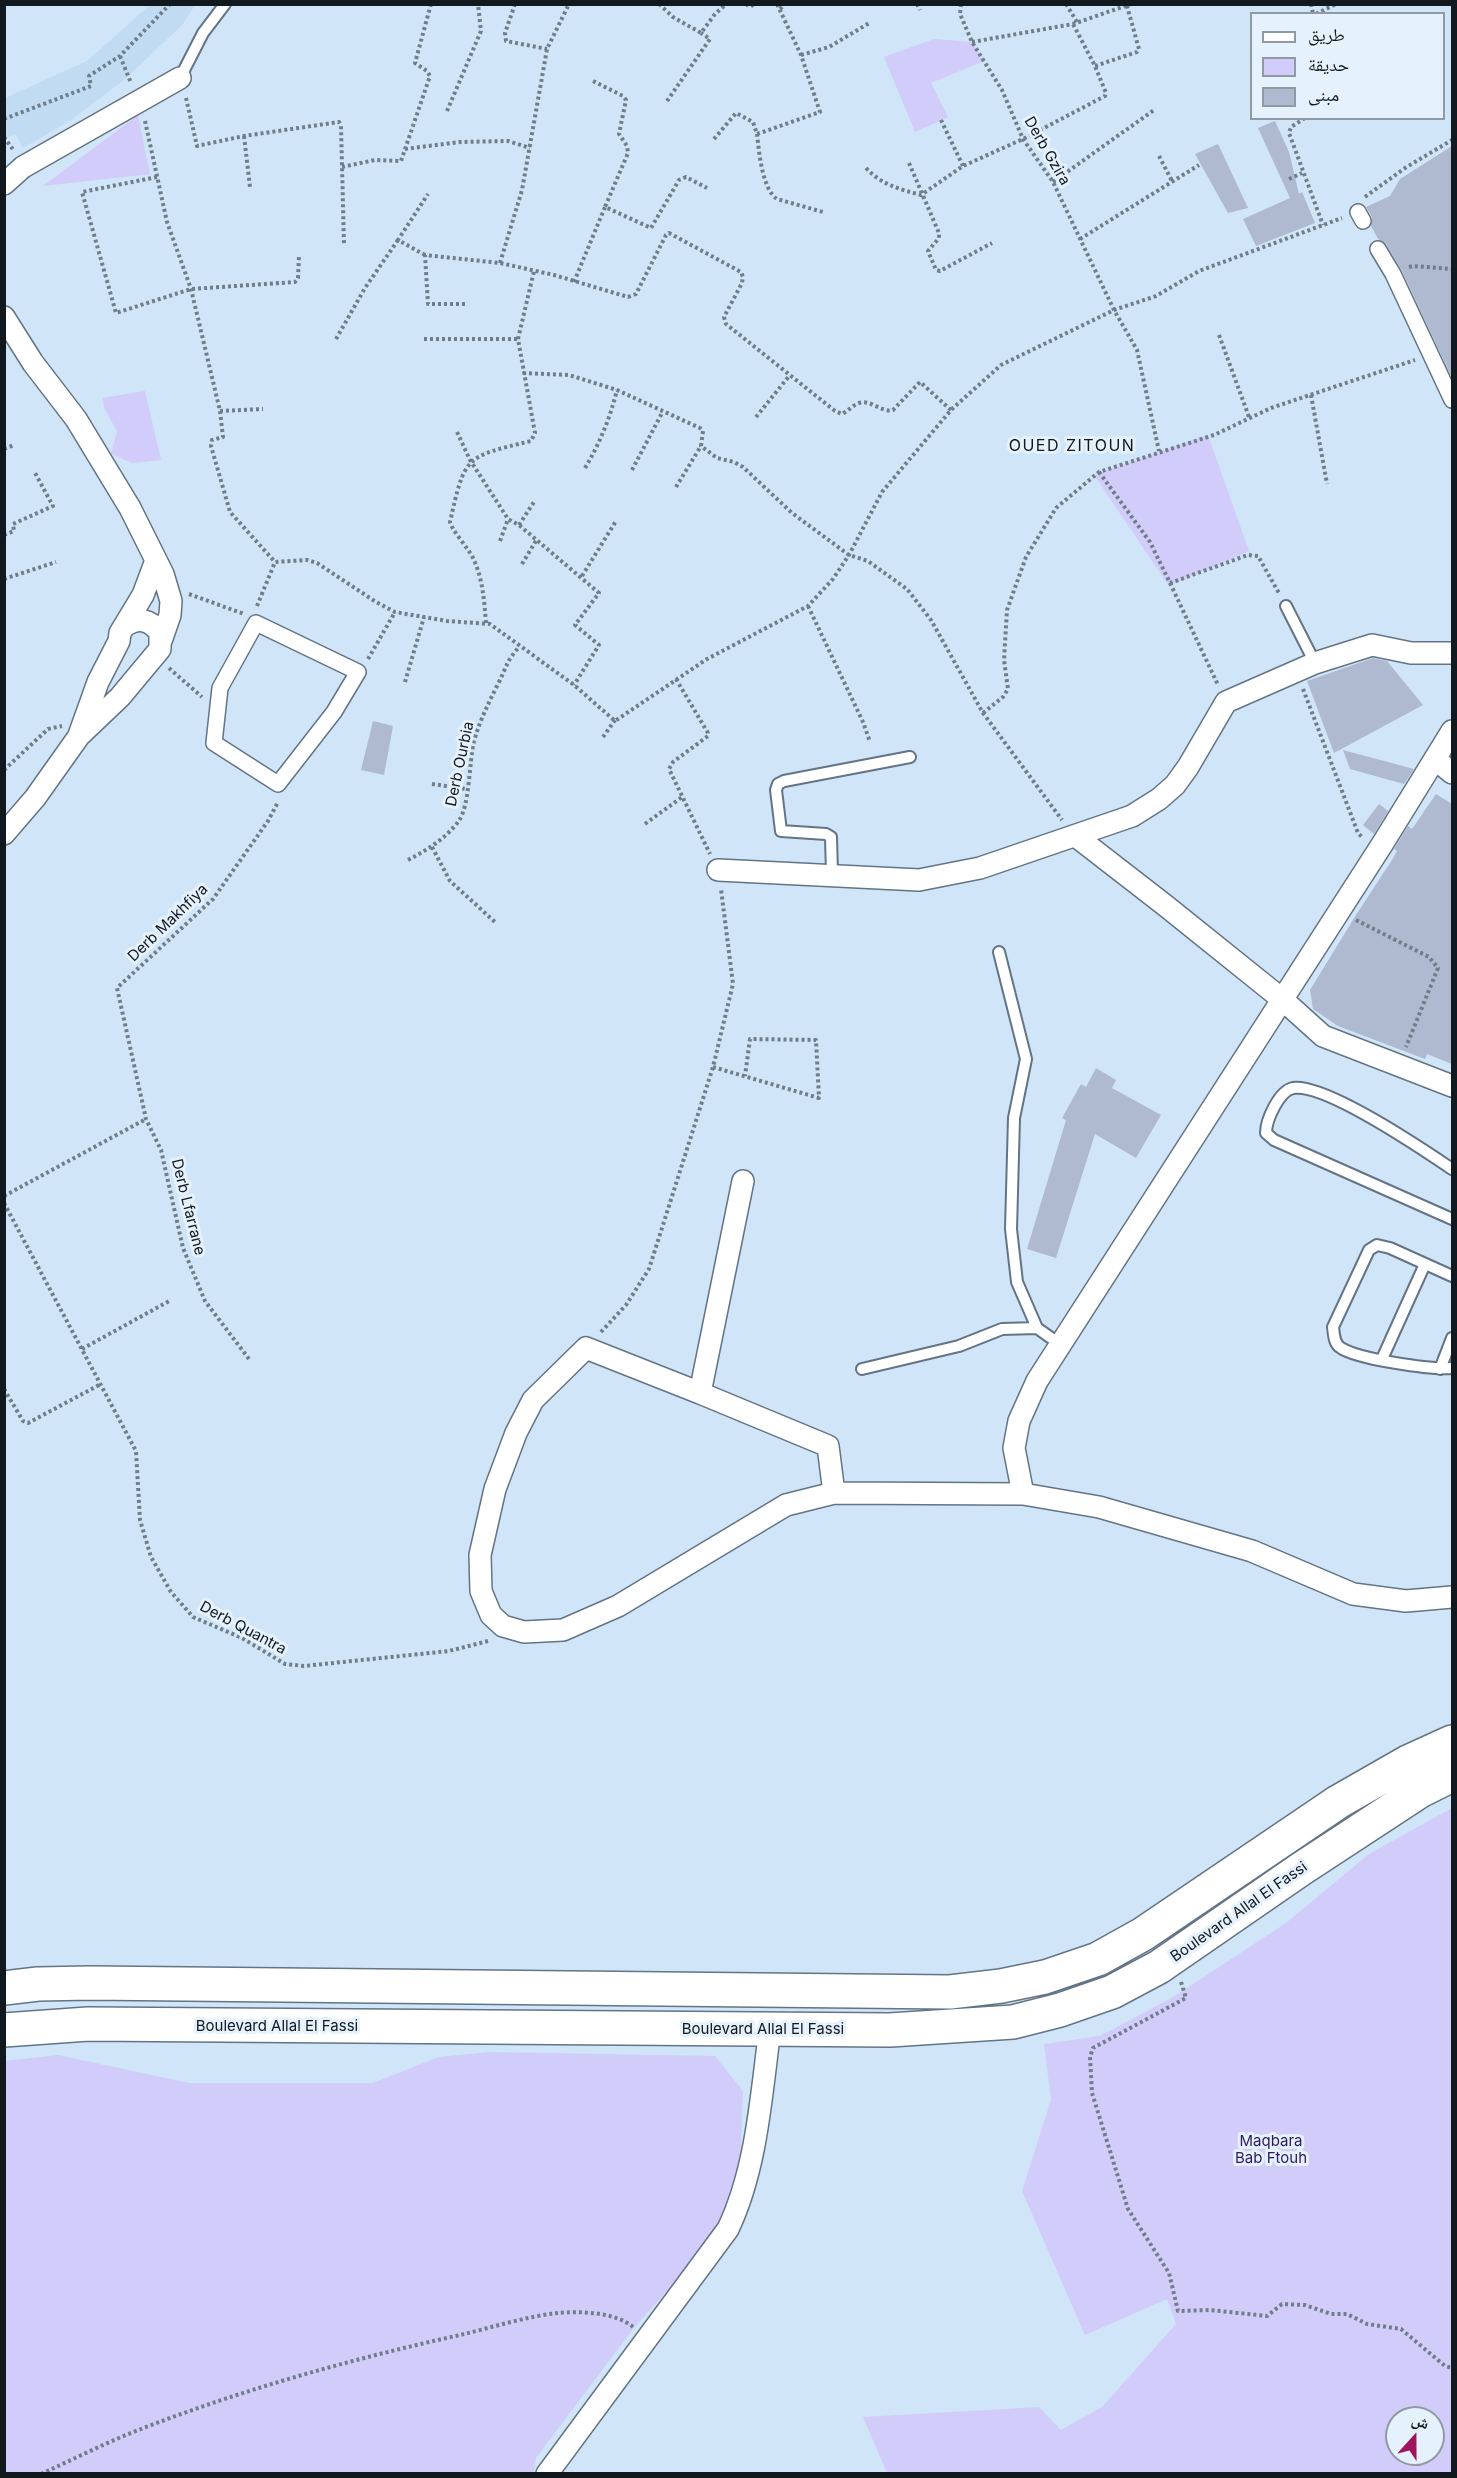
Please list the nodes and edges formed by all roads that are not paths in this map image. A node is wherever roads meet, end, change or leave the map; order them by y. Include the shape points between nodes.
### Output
1 (225, 4) edge
2 (180, 78) joint
3 (4, 184) edge
4 (1378, 249) dead end
5 (4, 317) edge
6 (1452, 399) edge
7 (155, 562) junction
8 (1286, 606) road end
9 (122, 634) junction
10 (286, 638) joint
11 (161, 641) junction
12 (1452, 653) edge
13 (149, 660) junction
14 (1305, 667) junction
15 (1452, 731) edge
16 (79, 736) junction
17 (910, 757) dead end
18 (1435, 759) junction
19 (1452, 773) edge
20 (4, 834) edge
21 (1077, 837) junction
22 (718, 870) road end
23 (832, 874) junction
24 (999, 952) dead end
25 (1282, 1000) junction
26 (1452, 1086) edge
27 (1452, 1169) edge
28 (743, 1181) dead end
29 (1452, 1219) edge
30 (1425, 1264) junction
31 (1452, 1276) edge
32 (1037, 1328) junction
33 (1452, 1338) edge
34 (1060, 1344) junction
35 (1382, 1359) junction
36 (1452, 1368) edge
37 (862, 1369) dead end
38 (1440, 1369) junction
39 (700, 1393) junction
40 (834, 1494) junction
41 (1023, 1494) junction
42 (1452, 1597) edge
43 (1452, 1742) edge
44 (1452, 1775) edge
45 (4, 1988) edge
46 (770, 2029) junction
47 (4, 2030) edge
48 (547, 2474) edge

1 - 2 lane via 203,33
2 - 3 street via 23,167
4 - 6 street
5 - 7 street via 76,419 130,508
7 - 9 street
7 - 11 street via 171,601
8 - 14 lane
9 - 11 street via 140,620 160,633
9 - 13 street via 125,656 132,661
9 - 16 street via 95,690
10 - 10 street via 358,672 334,712 278,784 214,743 220,688 256,623
11 - 13 street via 160,649
12 - 14 street via 1411,652 1372,645
13 - 16 street via 120,697
14 - 21 street via 1226,702 1175,785 1132,816
15 - 18 street
16 - 20 street
17 - 23 lane via 778,784 781,831 831,837
18 - 19 street
18 - 25 street
21 - 23 street via 980,868 919,880
21 - 25 street
22 - 23 street
24 - 32 lane via 1026,1059 1014,1118 1011,1229 1017,1282
25 - 26 street via 1323,1036
25 - 34 street
27 - 29 lane via 1390,1128 1309,1090 1289,1090 1275,1105 1266,1127 1266,1133 1274,1140
28 - 39 street
30 - 31 lane
30 - 35 lane
30 - 35 lane via 1377,1245 1370,1250 1333,1327 1341,1348
32 - 34 lane
32 - 37 lane via 1002,1329 959,1346
33 - 38 lane
34 - 41 street via 1019,1421 1014,1448
35 - 38 lane
36 - 38 lane
39 - 40 street via 828,1446
39 - 40 street via 586,1348 533,1400 516,1432 495,1489 480,1555 481,1591 491,1615 503,1626 524,1632 562,1630 618,1606 786,1505
40 - 41 street
41 - 42 street via 1099,1507 1252,1551 1353,1594 1406,1601
43 - 45 main road via 1338,1802 1152,1928 1098,1959 1045,1977 1001,1986 950,1992 90,1983
44 - 46 main road, Boulevard Allal El Fassi via 1411,1796 1159,1967 1112,1992 1013,2022 890,2030
46 - 47 main road, Boulevard Allal El Fassi via 88,2024
46 - 48 street via 745,2187 728,2229

